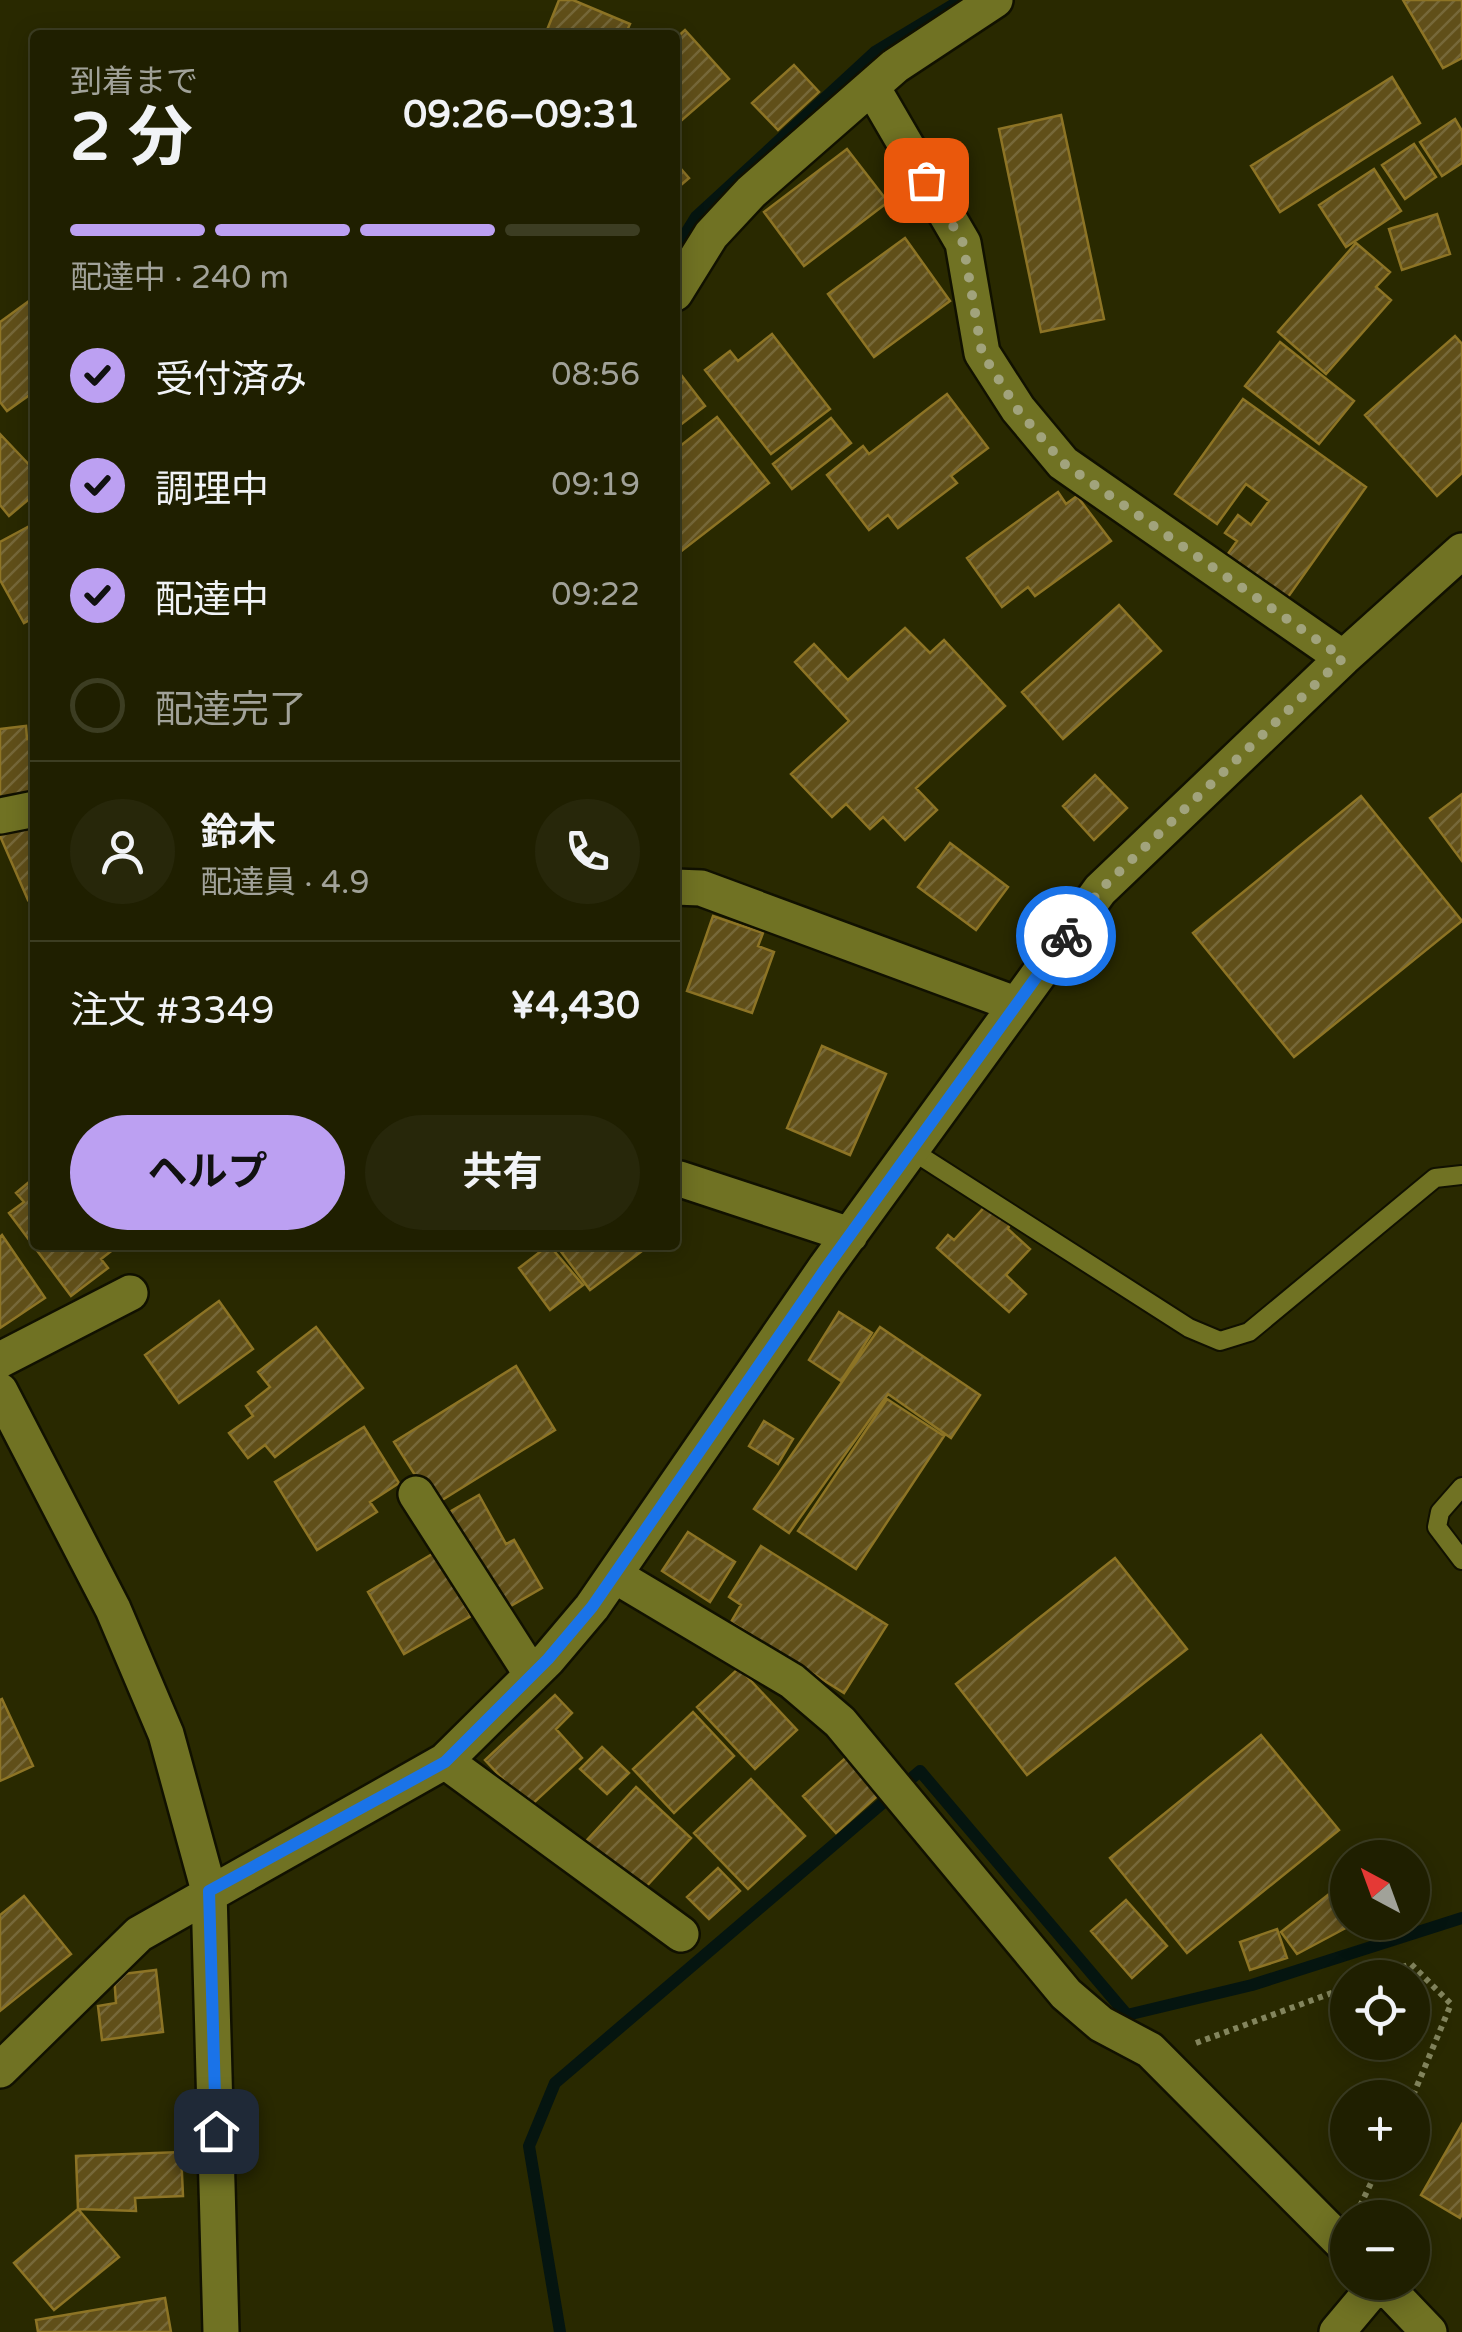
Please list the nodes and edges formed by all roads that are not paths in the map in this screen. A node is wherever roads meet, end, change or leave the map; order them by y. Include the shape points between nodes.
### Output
1 (995, 0) edge
2 (872, 87) junction
3 (680, 285) edge
4 (1462, 551) edge
5 (1343, 658) junction
6 (30, 810) edge
7 (0, 816) edge
8 (680, 886) edge
9 (1014, 1004) junction
10 (911, 1150) junction
11 (1462, 1175) edge
12 (680, 1180) dead end
13 (850, 1235) junction
14 (130, 1293) dead end
15 (0, 1360) edge
16 (0, 1391) edge
17 (1462, 1486) edge
18 (416, 1494) dead end
19 (1462, 1560) edge
20 (614, 1575) junction
21 (532, 1674) junction
22 (445, 1762) junction
23 (209, 1891) junction
24 (680, 1934) dead end
25 (0, 2070) edge
26 (1330, 2231) edge
27 (1365, 2300) edge
28 (1398, 2300) edge
29 (221, 2332) edge
30 (1337, 2332) edge
31 (1429, 2332) edge

1 - 2 street
2 - 3 street via 751,192 711,235
2 - 5 street via 963,243 982,353 1052,450
4 - 5 street
5 - 9 street via 1100,890
6 - 7 street
8 - 9 street via 701,888
9 - 10 street
10 - 11 lane via 1188,1328 1220,1341 1249,1332 1434,1178
10 - 13 street
12 - 13 street
13 - 20 street
14 - 15 street
16 - 23 street via 113,1609 166,1734
17 - 19 lane via 1440,1512 1438,1527
18 - 21 street
20 - 21 street
20 - 26 street via 792,1681 840,1722 1066,1994 1100,2024 1157,2057
21 - 22 street
22 - 23 street
22 - 24 street
23 - 25 street via 139,1934
23 - 29 street
27 - 30 street
28 - 31 street

